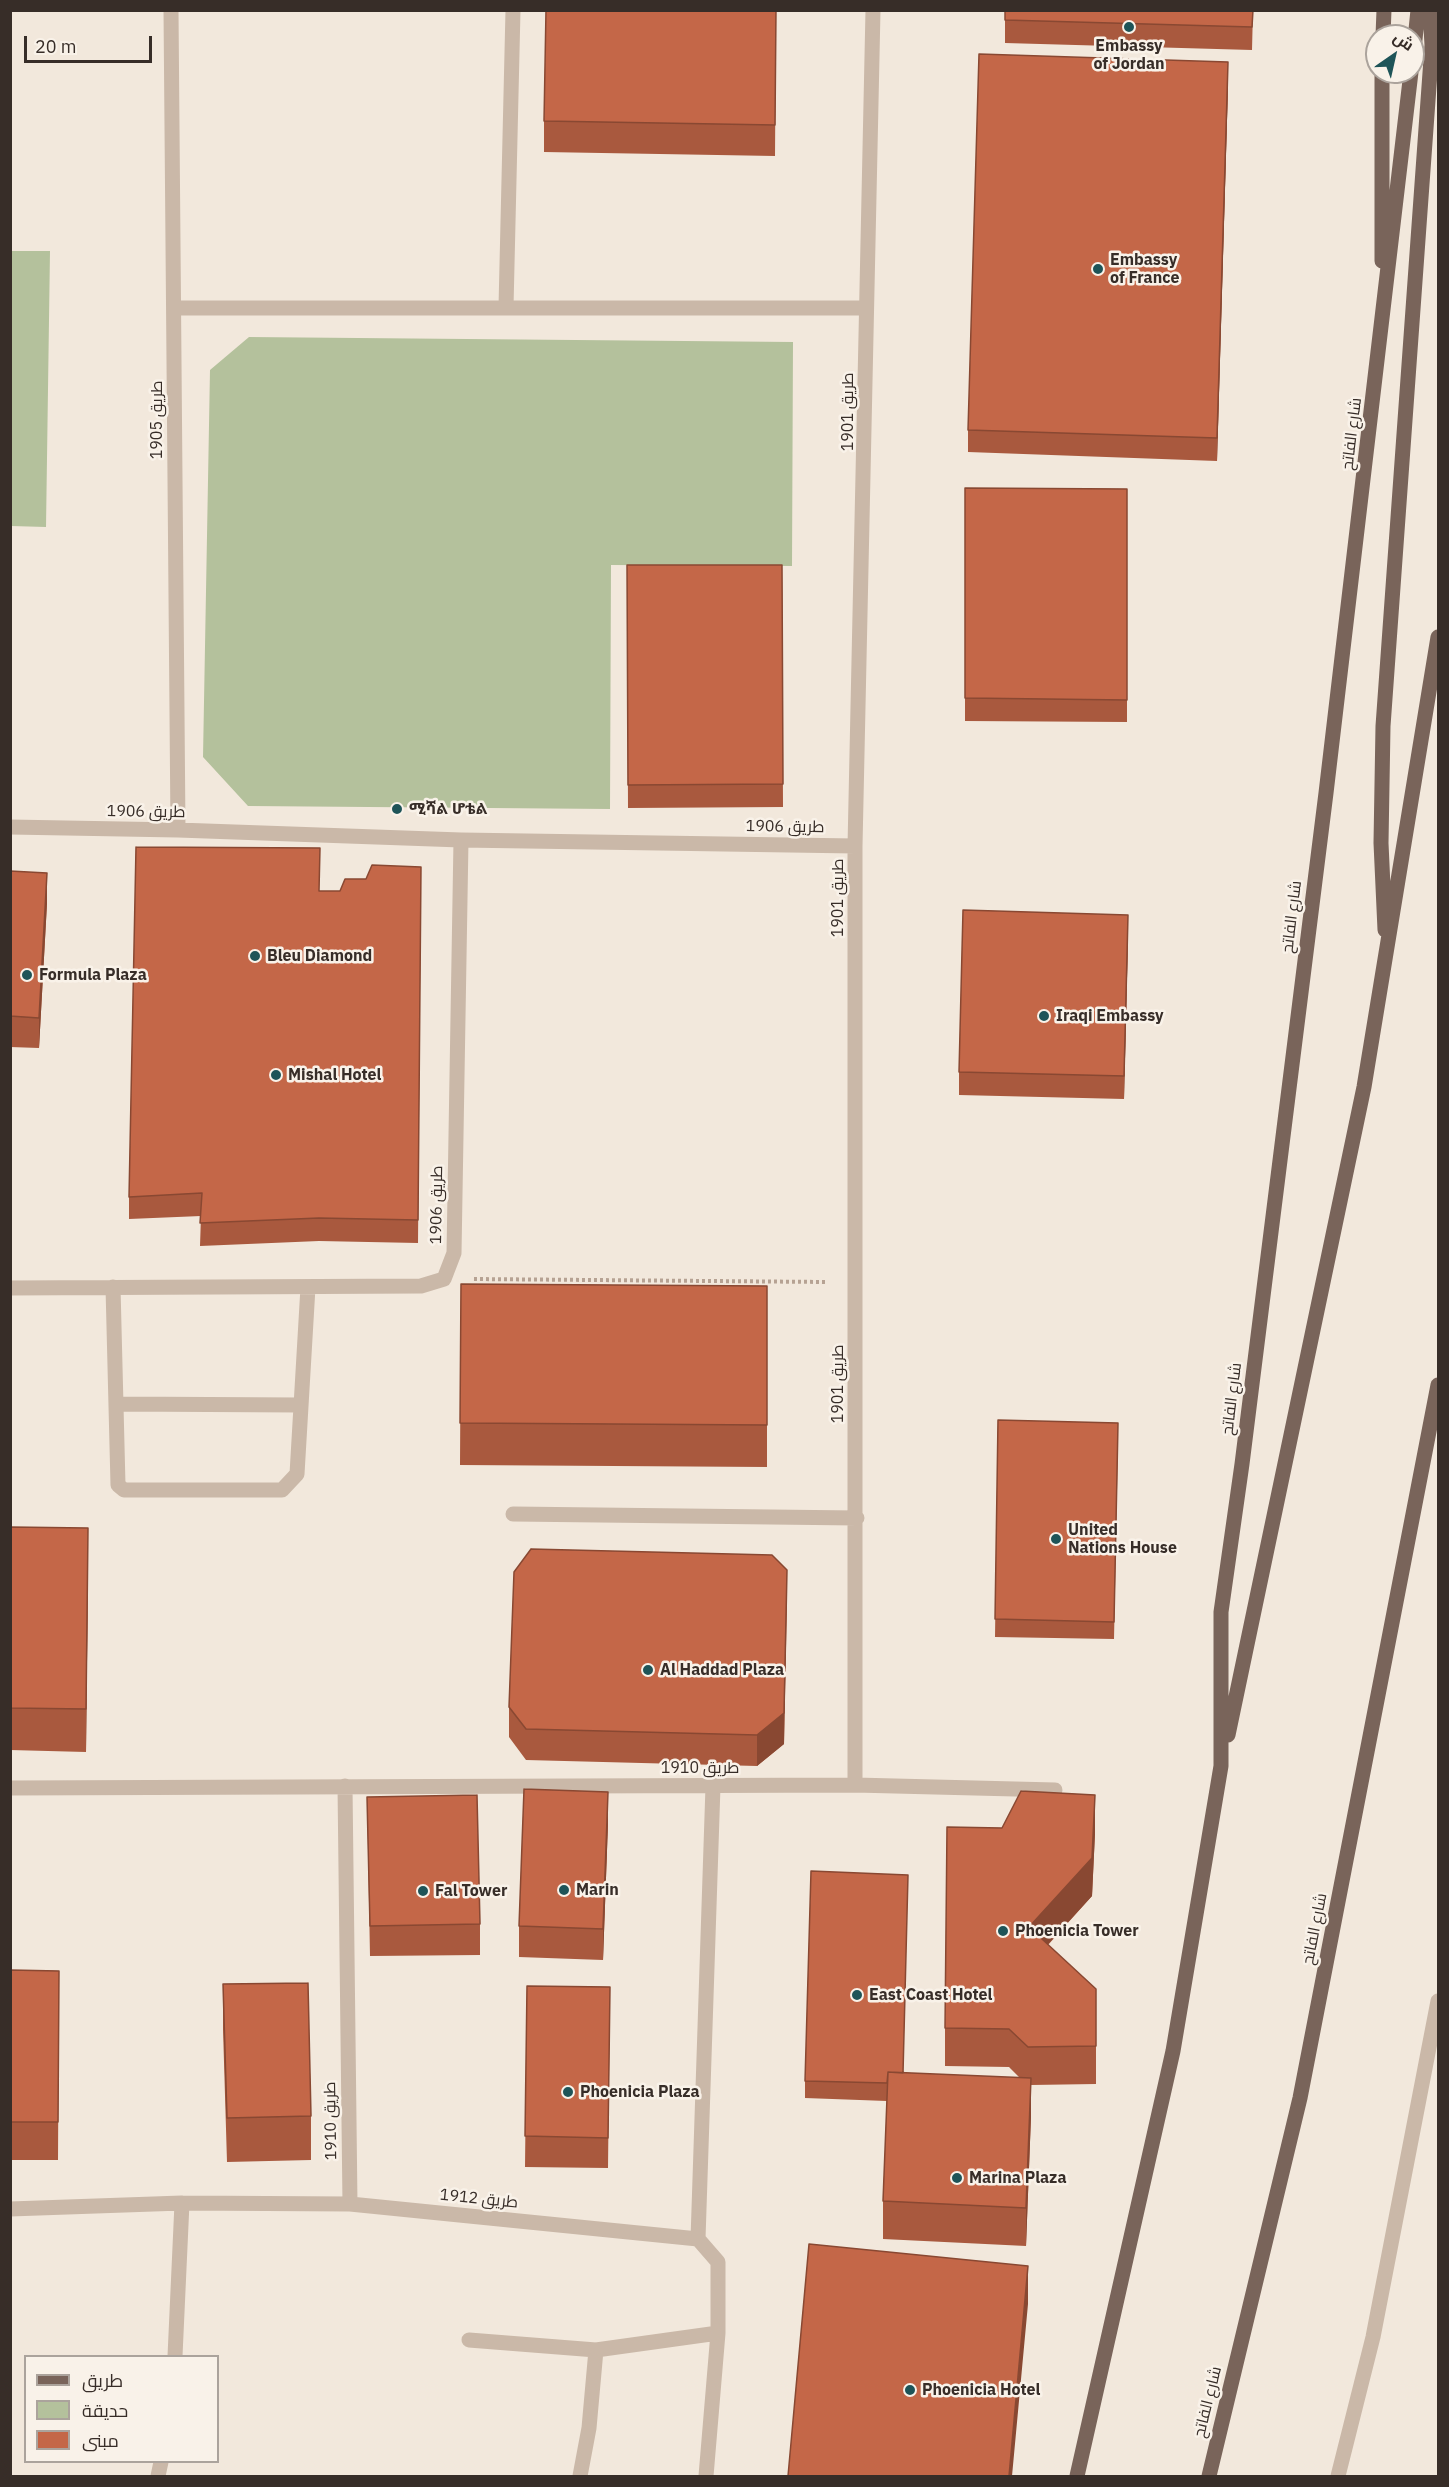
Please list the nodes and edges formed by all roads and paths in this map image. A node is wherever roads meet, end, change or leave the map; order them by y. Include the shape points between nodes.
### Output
1 (171, 10) edge
2 (513, 10) edge
3 (873, 10) edge
4 (1430, 10) edge
5 (1382, 84) edge
6 (1411, 84) edge
7 (506, 307) junction
8 (174, 308) junction
9 (866, 308) junction
10 (1382, 336) junction
11 (1438, 637) edge
12 (10, 827) edge
13 (178, 830) junction
14 (461, 840) junction
15 (855, 846) junction
16 (1386, 961) junction
17 (444, 1279) junction
18 (856, 1282) junction
19 (113, 1287) junction
20 (308, 1287) junction
21 (10, 1288) edge
22 (1438, 1385) edge
23 (117, 1404) junction
24 (300, 1405) junction
25 (513, 1514) dead end
26 (857, 1518) junction
27 (1221, 1766) junction
28 (855, 1785) junction
29 (345, 1786) junction
30 (713, 1786) junction
31 (10, 1788) edge
32 (1055, 1790) edge
33 (1438, 2001) edge
34 (182, 2203) junction
35 (350, 2204) junction
36 (10, 2209) edge
37 (698, 2239) junction
38 (718, 2333) junction
39 (469, 2340) dead end
40 (596, 2350) junction
41 (175, 2355) edge
42 (580, 2476) edge
43 (706, 2476) edge
44 (1077, 2476) edge
45 (1209, 2476) edge
46 (1338, 2476) edge

1 - 8 street, طريق 1905
2 - 7 street
3 - 9 street, طريق 1901
4 - 16 main road via 1432,45 1383,726 1381,843
5 - 10 main road
6 - 10 main road, شارع الفاتح
7 - 8 street
7 - 9 street
8 - 13 street, طريق 1905
9 - 15 street, طريق 1901
10 - 27 main road, شارع الفاتح via 1221,1612
11 - 16 main road, شارع الفاتح
12 - 13 street, طريق 1906
13 - 14 street, طريق 1906
14 - 15 street, طريق 1906
14 - 17 street, طريق 1906 via 454,1252
15 - 18 street, طريق 1901
16 - 27 main road, شارع الفاتح via 1364,1087
17 - 18 path
17 - 20 street via 421,1286
18 - 26 street, طريق 1901
19 - 20 street
19 - 21 street
19 - 23 street
20 - 24 street
22 - 45 main road, شارع الفاتح via 1300,2098
23 - 24 street
23 - 24 street via 117,1475 118,1485 124,1490 282,1490 297,1474
25 - 26 street
26 - 28 street, طريق 1901
27 - 44 main road, شارع الفاتح via 1173,2051
28 - 30 street, طريق 1910
28 - 32 street, طريق 1910
29 - 30 street, طريق 1910
29 - 31 street, طريق 1910
29 - 35 street, طريق 1910
30 - 37 street
33 - 46 street via 1373,2337
34 - 35 street, طريق 1912
34 - 36 street, طريق 1912
34 - 41 street
35 - 37 street, طريق 1912
37 - 38 street via 718,2262
38 - 40 street
38 - 43 street
39 - 40 street
40 - 42 street

